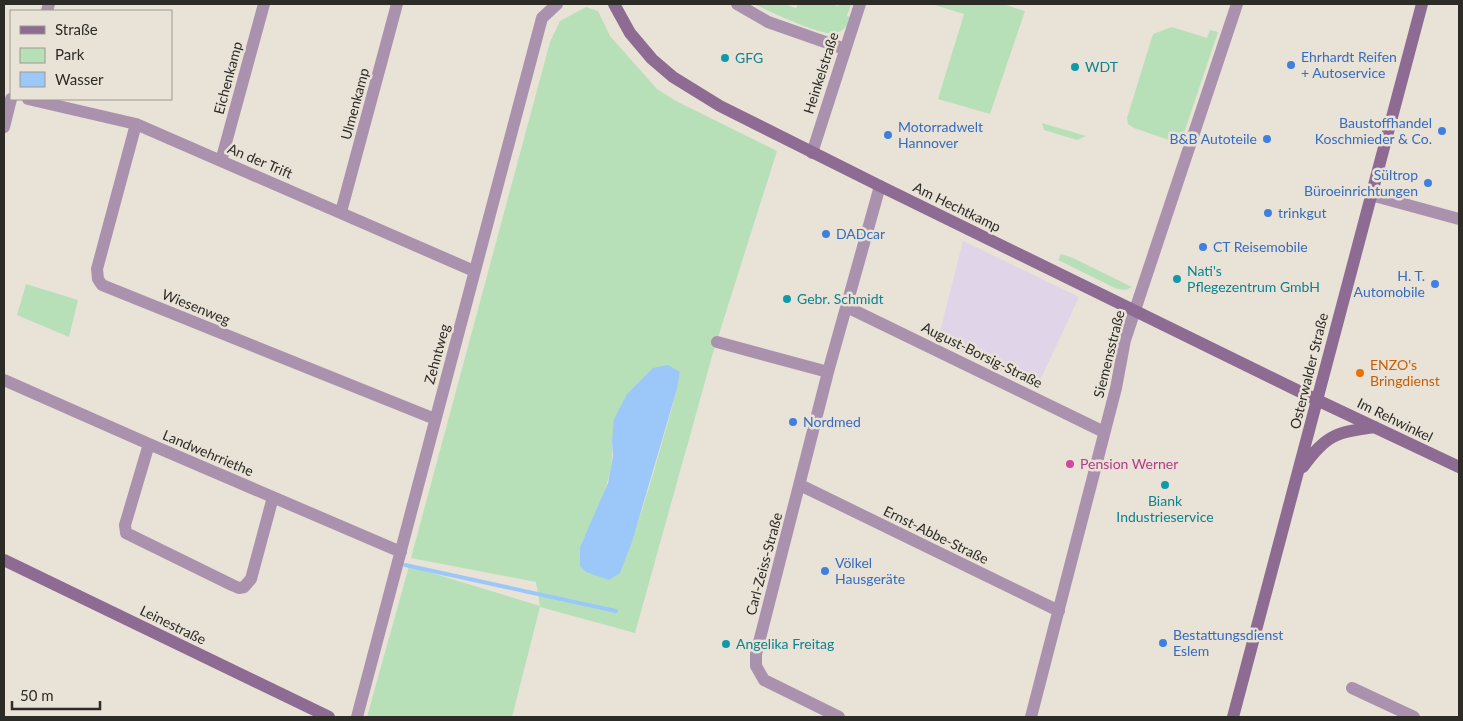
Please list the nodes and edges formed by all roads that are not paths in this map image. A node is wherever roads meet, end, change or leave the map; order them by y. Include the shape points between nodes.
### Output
1 (264, 4) edge
2 (397, 4) edge
3 (556, 4) edge
4 (614, 4) edge
5 (737, 4) edge
6 (860, 4) edge
7 (1237, 4) edge
8 (1422, 4) edge
9 (845, 49) junction
10 (10, 100) edge
11 (32, 100) edge
12 (136, 124) junction
13 (4, 127) edge
14 (812, 152) junction
15 (221, 161) junction
16 (880, 186) junction
17 (1371, 195) junction
18 (341, 212) junction
19 (1459, 219) edge
20 (474, 271) junction
21 (847, 306) junction
22 (1135, 310) junction
23 (717, 342) dead end
24 (828, 372) junction
25 (4, 380) edge
26 (1317, 400) junction
27 (435, 418) junction
28 (1374, 427) junction
29 (1104, 432) junction
30 (149, 444) junction
31 (1459, 467) edge
32 (1298, 473) junction
33 (800, 485) junction
34 (273, 497) junction
35 (401, 552) junction
36 (4, 560) edge
37 (1059, 611) junction
38 (1352, 688) dead end
39 (329, 717) edge
40 (357, 717) edge
41 (839, 717) edge
42 (1031, 717) edge
43 (1233, 717) edge
44 (1414, 717) edge

1 - 15 street, Eichenkamp
2 - 18 street, Ulmenkamp
3 - 20 street, Zehntweg via 542,18
4 - 14 street, Am Hechtkamp via 639,46 673,77 720,106
5 - 9 street via 768,22
6 - 9 street, Heinkelstraße
7 - 22 street, Siemensstraße
8 - 17 street, Osterwalder Straße
9 - 14 street, Heinkelstraße
10 - 13 street
11 - 12 street, An der Trift
12 - 15 street, An der Trift
12 - 27 street, Wiesenweg via 97,269 102,285
14 - 16 street, Am Hechtkamp
15 - 18 street, An der Trift
16 - 21 street, Carl-Zeiss-Straße
16 - 22 street, Am Hechtkamp
17 - 19 street
17 - 26 street, Osterwalder Straße
18 - 20 street, An der Trift
20 - 27 street, Zehntweg
21 - 24 street, Carl-Zeiss-Straße
21 - 29 street, August-Borsig-Straße
22 - 26 street, Am Hechtkamp
22 - 29 street, Siemensstraße
23 - 24 street
24 - 33 street, Carl-Zeiss-Straße
25 - 30 street, Landwehrriethe
26 - 28 street, Im Rehwinkel
26 - 32 street, Osterwalder Straße
27 - 35 street, Zehntweg
28 - 31 street, Im Rehwinkel
28 - 32 street via 1327,439
29 - 37 street, Siemensstraße
30 - 34 street, Landwehrriethe
30 - 34 street via 124,530 239,588 251,579
32 - 43 street, Osterwalder Straße
33 - 37 street, Ernst-Abbe-Straße
33 - 41 street, Carl-Zeiss-Straße via 756,654 756,666 769,684
34 - 35 street, Landwehrriethe
35 - 40 street, Zehntweg
36 - 39 street, Leinestraße
37 - 42 street, Siemensstraße
38 - 44 street

